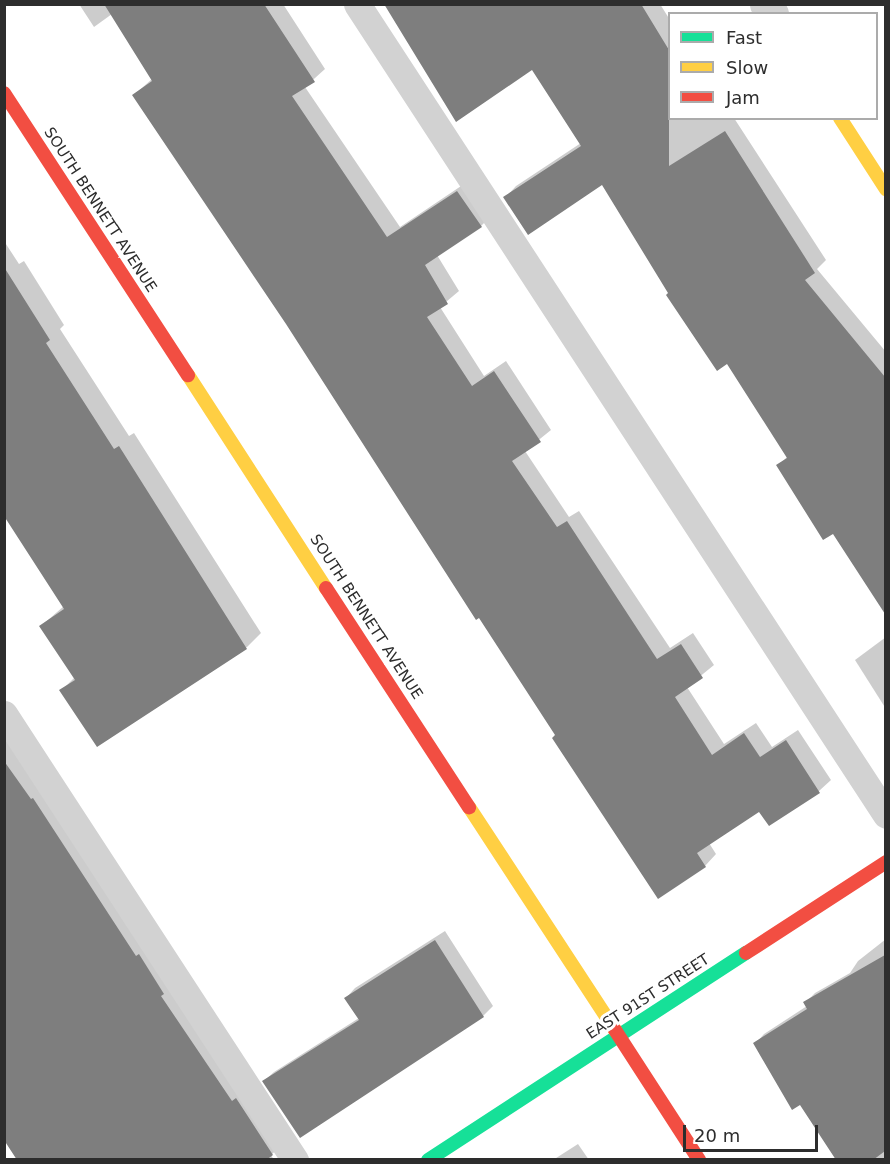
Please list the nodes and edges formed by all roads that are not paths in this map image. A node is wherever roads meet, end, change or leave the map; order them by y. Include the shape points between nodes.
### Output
1 (357, 4) edge
2 (4, 93) edge
3 (841, 120) edge
4 (885, 189) edge
5 (4, 714) edge
6 (885, 815) edge
7 (885, 861) edge
8 (619, 1036) junction
9 (295, 1160) edge
10 (428, 1160) edge
11 (699, 1160) edge

1 - 6 lane
2 - 8 street, SOUTH BENNETT AVENUE
3 - 4 street
5 - 9 lane
7 - 8 street, EAST 91ST STREET
8 - 10 street, EAST 91ST STREET
8 - 11 street, SOUTH BENNETT AVENUE

